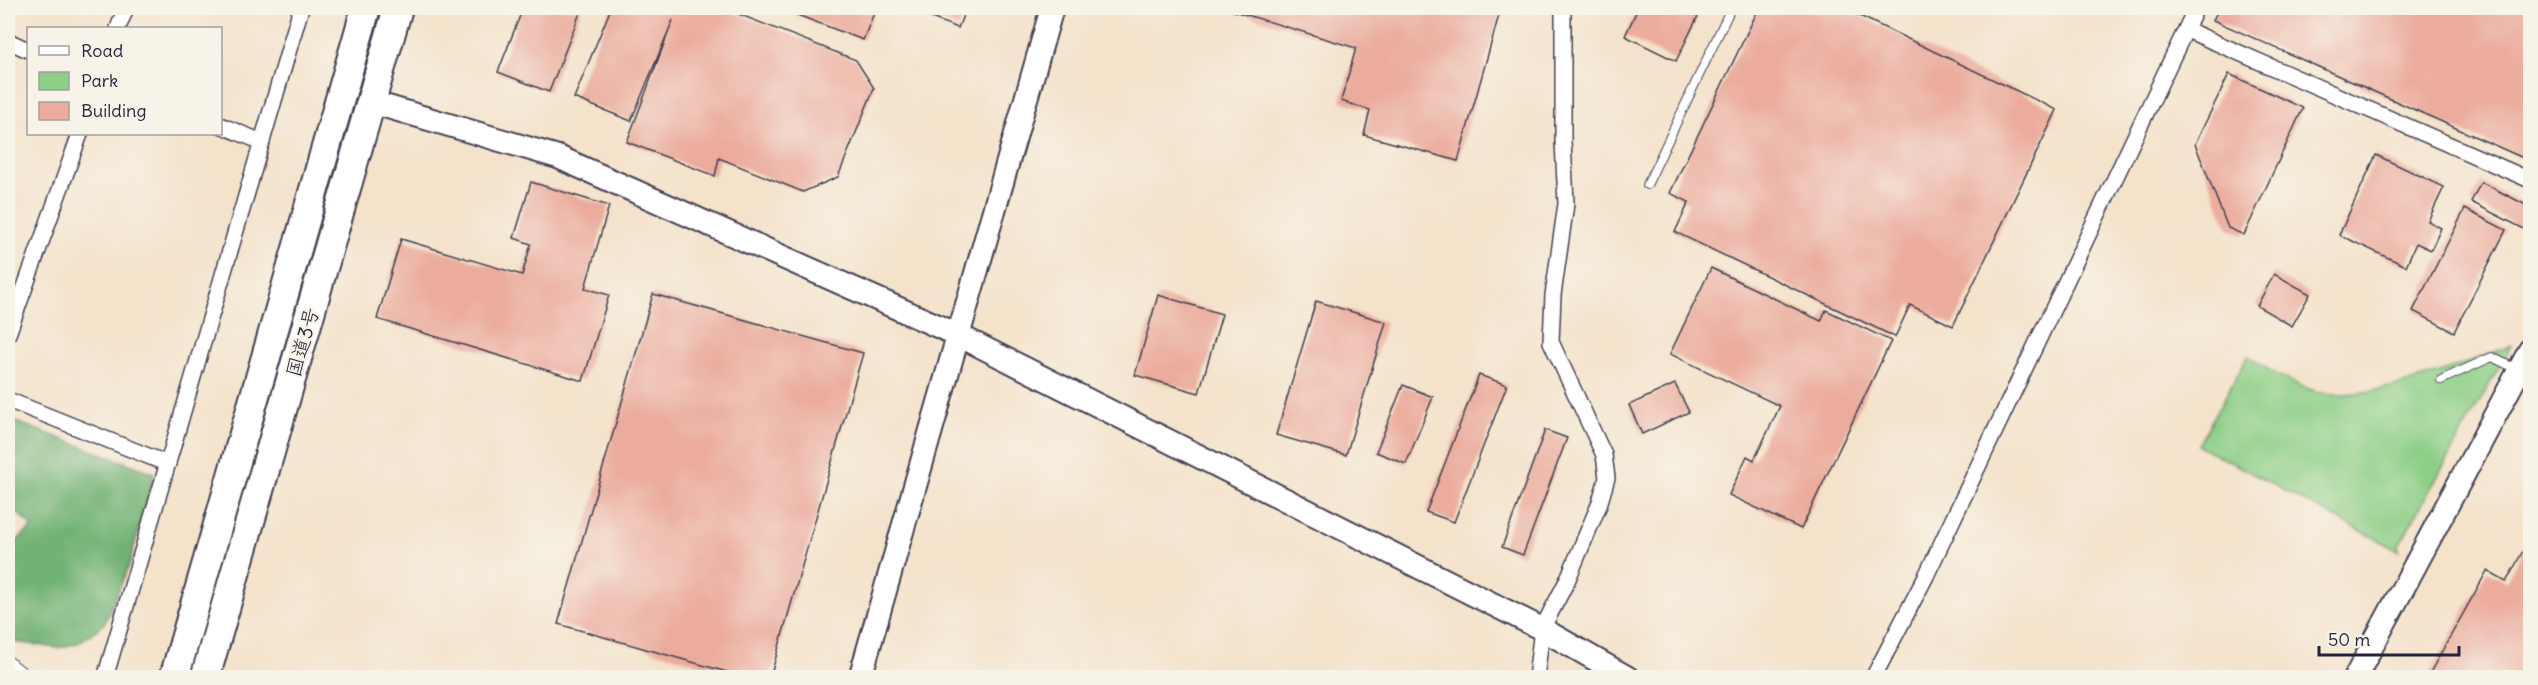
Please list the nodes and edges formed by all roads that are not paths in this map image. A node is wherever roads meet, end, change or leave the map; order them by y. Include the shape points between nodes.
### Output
1 (126, 8) edge
2 (301, 8) edge
3 (366, 8) edge
4 (398, 8) edge
5 (1052, 8) edge
6 (1563, 8) edge
7 (1731, 8) edge
8 (2196, 8) edge
9 (118, 27) edge
10 (2187, 30) junction
11 (8, 42) edge
12 (27, 50) edge
13 (371, 102) junction
14 (222, 126) edge
15 (80, 135) edge
16 (262, 142) junction
17 (2530, 180) edge
18 (1647, 185) dead end
19 (8, 334) edge
20 (960, 336) junction
21 (2530, 350) edge
22 (2520, 370) junction
23 (2441, 380) dead end
24 (8, 400) edge
25 (168, 464) junction
26 (1542, 629) junction
27 (8, 660) edge
28 (31, 678) edge
29 (105, 678) edge
30 (174, 678) edge
31 (205, 678) edge
32 (860, 678) edge
33 (1536, 678) edge
34 (1628, 678) edge
35 (1873, 678) edge
36 (2355, 678) edge

1 - 9 street
2 - 16 street
3 - 30 highway, 国道3号
4 - 13 highway, 国道3号
5 - 20 street
6 - 26 street via 1566,204 1553,294 1551,342 1604,455 1607,478 1567,581
7 - 18 lane
8 - 10 street
10 - 17 street
10 - 35 street via 1926,576
11 - 12 street
13 - 20 street via 558,157
13 - 31 highway, 国道3号
14 - 16 street
15 - 19 street
16 - 25 street
20 - 26 street
20 - 32 street
21 - 22 street
22 - 23 lane via 2492,357
22 - 36 street
24 - 25 street
25 - 29 street
26 - 33 street
26 - 34 street
27 - 28 lane

